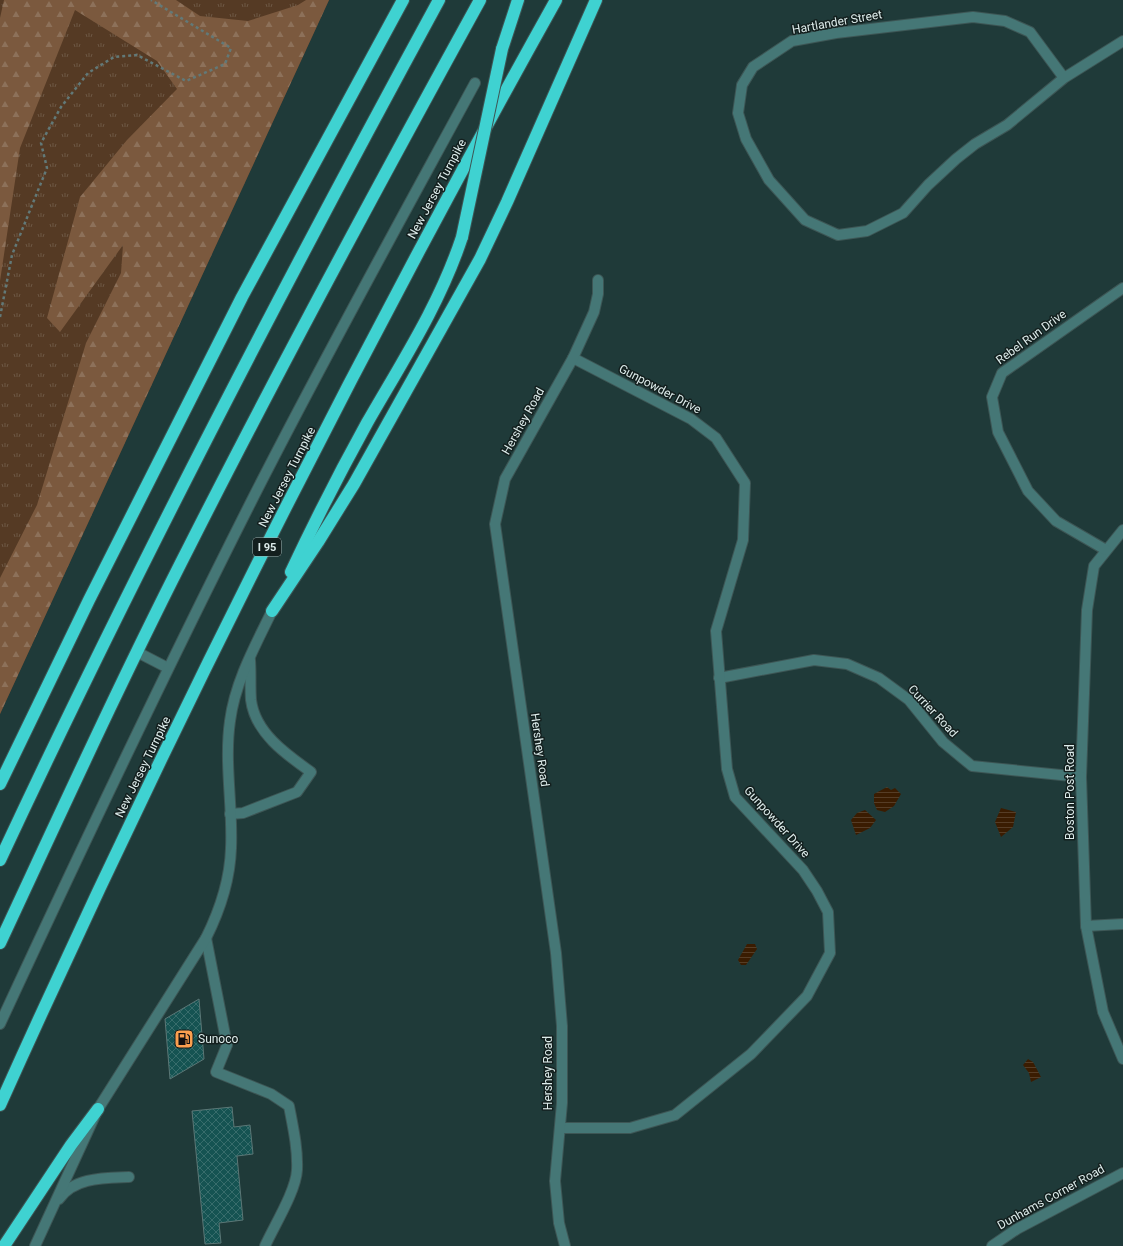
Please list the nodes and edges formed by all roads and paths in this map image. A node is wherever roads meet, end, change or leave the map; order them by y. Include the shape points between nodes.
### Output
1 (151, 0) edge
2 (403, 0) edge
3 (439, 0) edge
4 (480, 0) edge
5 (518, 0) edge
6 (556, 0) edge
7 (596, 0) edge
8 (1123, 41) edge
9 (1064, 78) junction
10 (475, 83) dead end
11 (598, 280) dead end
12 (1123, 288) edge
13 (0, 317) edge
14 (573, 358) junction
15 (1123, 530) edge
16 (1106, 550) junction
17 (272, 611) junction
18 (137, 652) junction
19 (250, 658) junction
20 (168, 668) junction
21 (719, 678) junction
22 (1082, 777) junction
23 (0, 784) edge
24 (230, 814) junction
25 (0, 860) edge
26 (1123, 924) edge
27 (1086, 926) junction
28 (206, 938) junction
29 (0, 943) edge
30 (0, 1024) edge
31 (1123, 1059) edge
32 (0, 1105) edge
33 (98, 1109) junction
34 (560, 1128) junction
35 (1123, 1172) edge
36 (129, 1177) dead end
37 (50, 1210) junction
38 (4, 1246) edge
39 (35, 1246) edge
40 (264, 1246) edge
41 (565, 1246) edge
42 (992, 1246) edge

1 - 13 path via 231,48 225,64 186,81 137,55 114,57 88,73 61,107 41,143 47,168 12,255
2 - 23 highway via 342,109 228,325 89,600
3 - 25 highway via 268,317 117,616
4 - 18 highway via 204,517
5 - 17 highway, bridge via 502,50 462,237 452,267 434,307 336,481
6 - 32 highway, New Jersey Turnpike / I 95 via 364,355 221,639 126,834
7 - 17 highway via 508,202 480,259 354,484
8 - 9 street, Hartlander Street
9 - 9 street, Hartlander Street via 1008,125 975,144 956,159 903,213 867,231 838,235 805,220 769,180 746,139 738,113 742,85 753,67 792,41 843,32 973,17 1005,21 1030,32
10 - 20 street via 330,351
11 - 14 street, Hershey Road via 594,312
12 - 16 street, Rebel Run Drive via 1002,373 992,397 998,432 1028,491 1056,521
14 - 21 street, Gunpowder Drive via 692,419 716,438 745,483 743,540 716,631
14 - 34 street, Hershey Road via 505,479 495,524 556,953 562,1026
15 - 16 street, Boston Post Road
16 - 22 street, Boston Post Road via 1094,566 1087,610
17 - 19 street
18 - 20 street
18 - 29 highway
19 - 24 street via 235,695 230,721
19 - 24 street via 251,702 260,727 286,754 311,772 296,792 243,814
20 - 30 street
21 - 22 street, Currier Road via 814,660 847,664 879,678 909,700 943,742 972,766
21 - 34 street, Gunpowder Drive via 726,769 735,797 803,870 817,891 828,912 830,953 807,996 751,1054 675,1115 630,1128
22 - 27 street, Boston Post Road
24 - 28 street via 231,849 227,878 220,910
26 - 27 street
27 - 31 street, Boston Post Road via 1103,1012
28 - 33 street
28 - 40 street via 226,1045 216,1072 271,1094 288,1106 293,1127 297,1171 292,1190
33 - 37 street
33 - 38 highway via 71,1144
34 - 41 street, Hershey Road via 555,1181 559,1223
35 - 42 street, Dunhams Corner Road via 1017,1229
36 - 37 street via 90,1180 75,1185 64,1192
37 - 39 street

